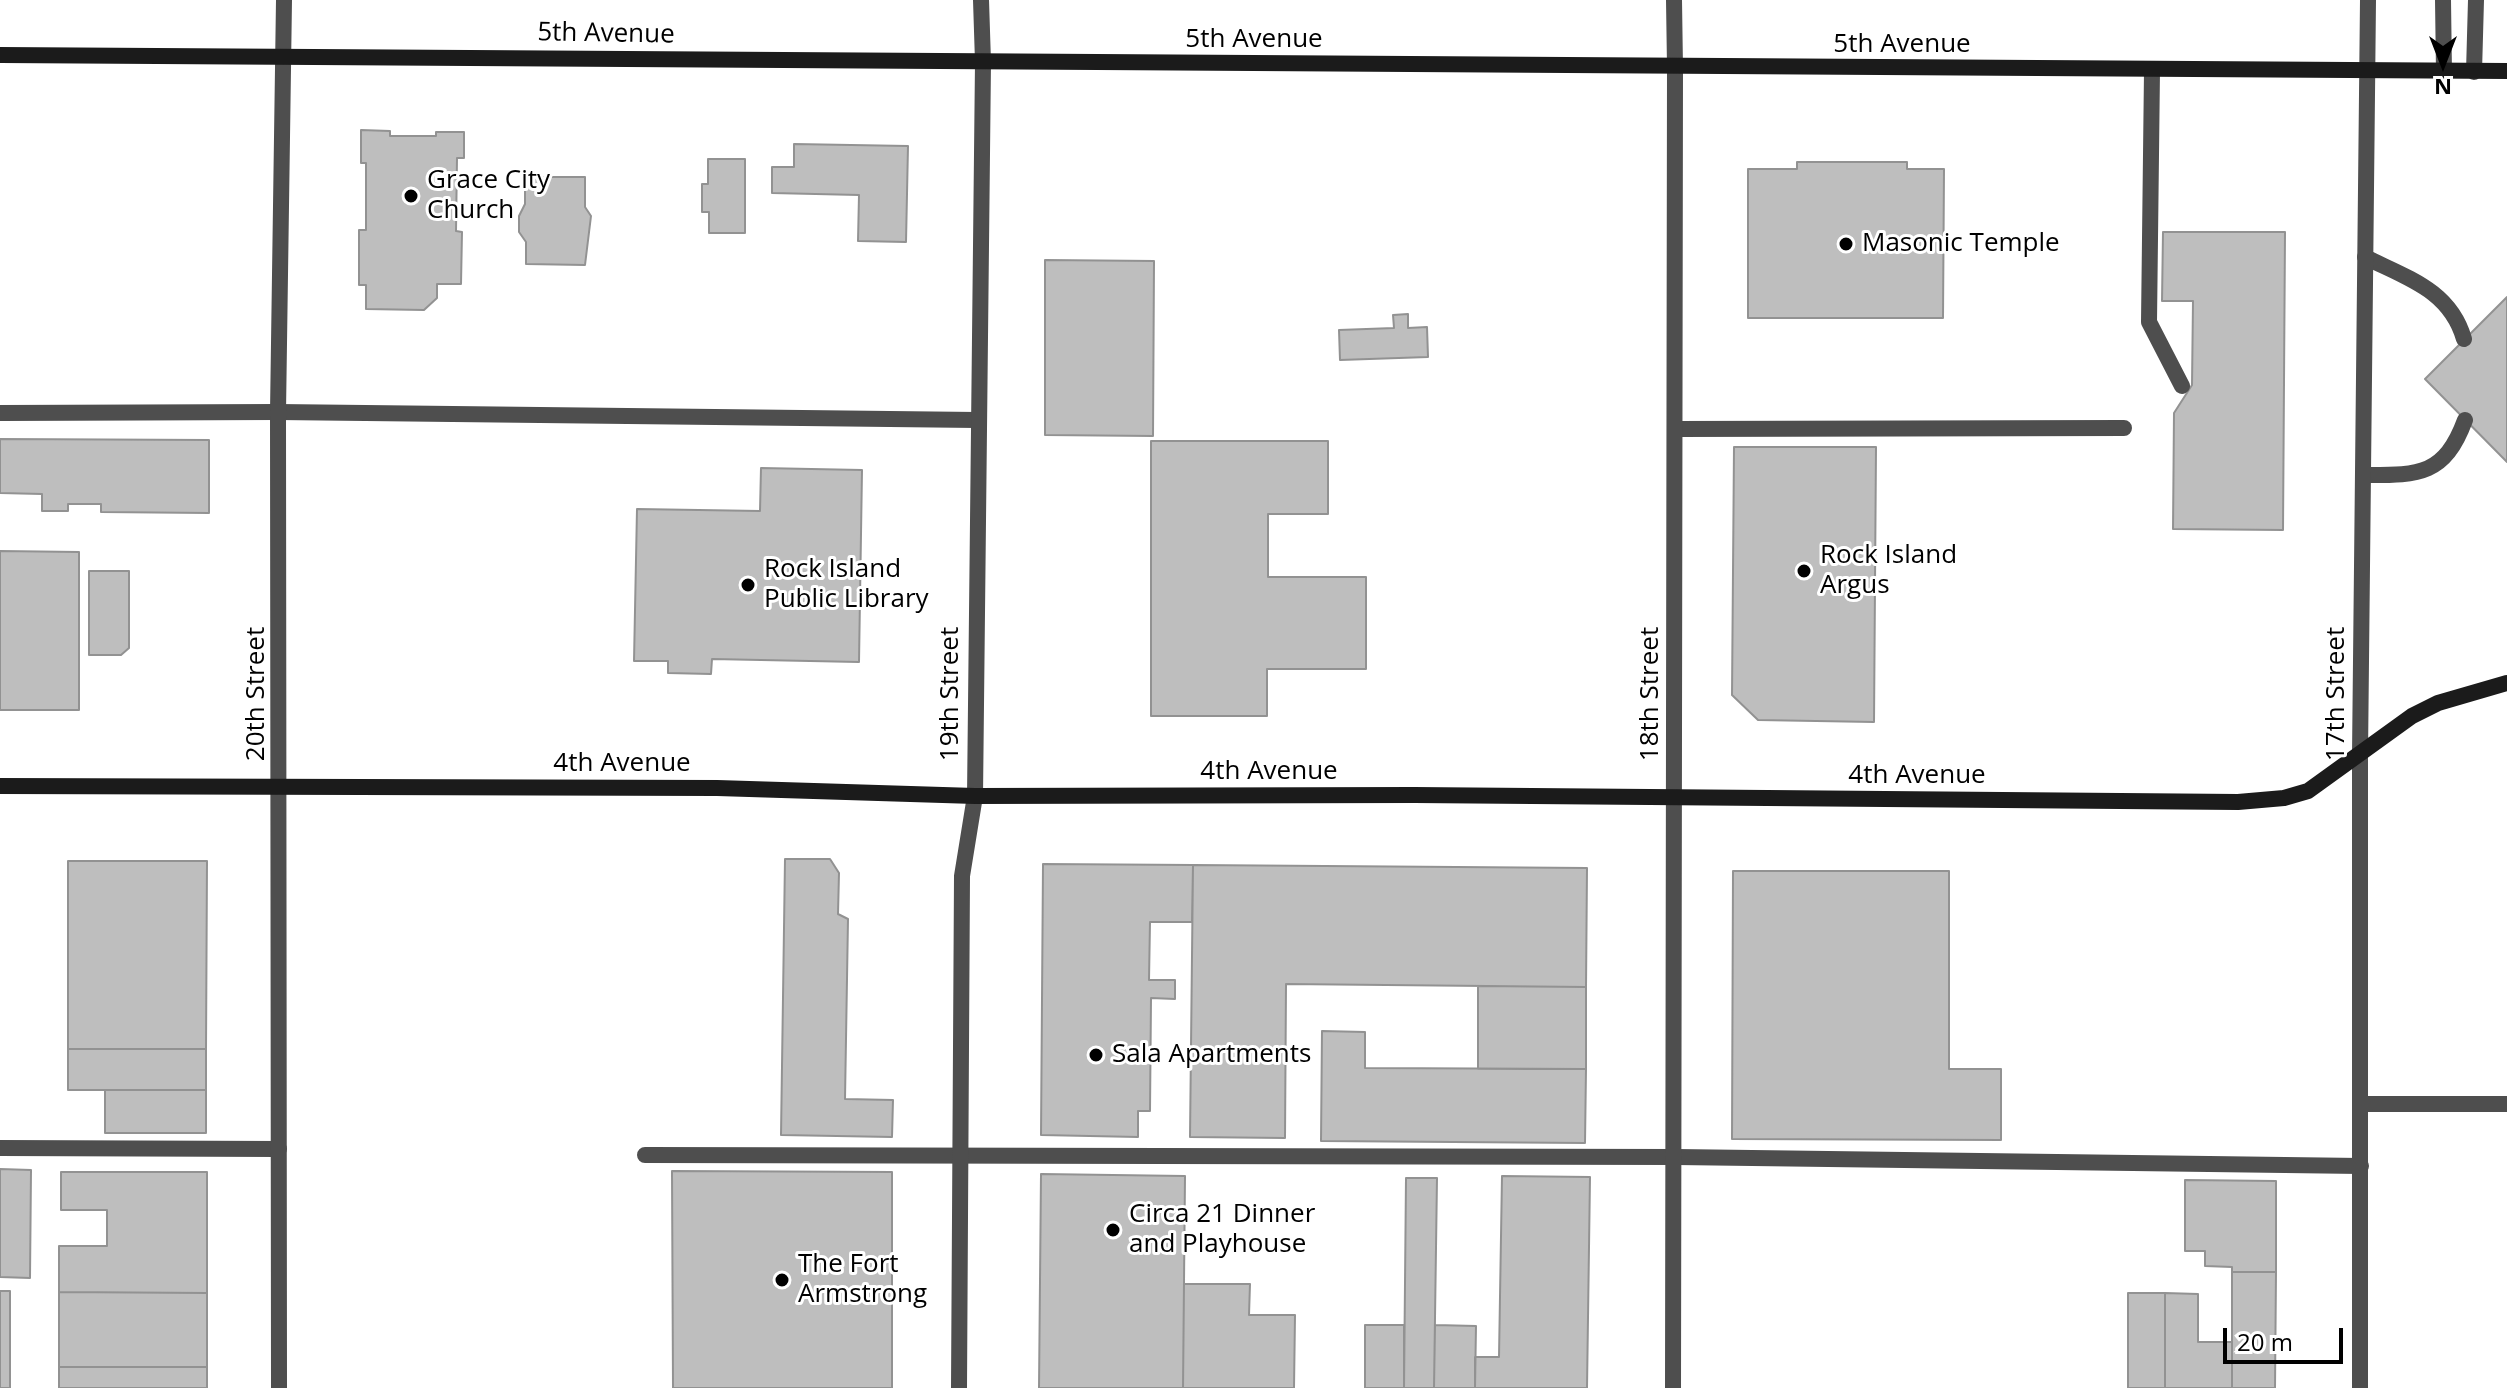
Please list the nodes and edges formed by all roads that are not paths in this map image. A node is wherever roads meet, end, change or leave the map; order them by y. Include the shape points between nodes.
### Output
1 (284, 0) edge
2 (981, 0) edge
3 (1674, 0) edge
4 (2368, 0) edge
5 (2443, 0) edge
6 (2476, 0) edge
7 (284, 54) junction
8 (0, 55) edge
9 (983, 62) junction
10 (1675, 67) junction
11 (2152, 71) junction
12 (2507, 71) edge
13 (2444, 72) junction
14 (2474, 72) junction
15 (2366, 73) junction
16 (2365, 257) junction
17 (2464, 339) dead end
18 (2182, 386) dead end
19 (278, 412) junction
20 (0, 413) edge
21 (977, 420) junction
22 (2465, 420) dead end
23 (2124, 428) dead end
24 (1677, 429) junction
25 (2363, 475) junction
26 (2507, 683) edge
27 (2360, 755) junction
28 (0, 786) edge
29 (281, 787) junction
30 (975, 796) junction
31 (1674, 798) junction
32 (2361, 1104) junction
33 (2507, 1104) edge
34 (0, 1148) edge
35 (279, 1149) junction
36 (961, 1154) junction
37 (645, 1155) dead end
38 (1676, 1157) junction
39 (2361, 1166) junction
40 (279, 1388) edge
41 (959, 1388) edge
42 (1673, 1388) edge
43 (2360, 1388) edge

1 - 7 street, 20th Street
2 - 9 street, 19th Street
3 - 10 street, 18th Street
4 - 15 street, 17th Street
5 - 13 street
6 - 14 street
7 - 8 main road, 5th Avenue
7 - 9 main road, 5th Avenue
7 - 19 street, 20th Street
9 - 10 main road, 5th Avenue
9 - 21 street, 19th Street
10 - 11 main road, 5th Avenue
10 - 24 street, 18th Street
11 - 15 main road, 5th Avenue
11 - 18 street via 2149,322
12 - 14 main road, 5th Avenue
13 - 14 main road, 5th Avenue
13 - 15 main road, 5th Avenue
15 - 16 street, 17th Street
16 - 17 street via 2450,305
16 - 25 street, 17th Street
19 - 20 street
19 - 21 street
19 - 29 street, 20th Street
21 - 30 street, 19th Street
22 - 25 street via 2443,459 2419,473
23 - 24 street
24 - 31 street, 18th Street
25 - 27 street, 17th Street
26 - 27 main road, 4th Avenue via 2438,703
27 - 31 main road, 4th Avenue via 2308,791 2238,802
27 - 32 street, 17th Street
28 - 29 main road, 4th Avenue
29 - 30 main road, 4th Avenue via 717,788
29 - 35 street, 20th Street
30 - 31 main road, 4th Avenue
30 - 36 street, 19th Street via 962,876
31 - 38 street, 18th Street
32 - 33 street
32 - 39 street, 17th Street
34 - 35 street
35 - 40 street, 20th Street
36 - 37 street
36 - 38 street
36 - 41 street, 19th Street
38 - 39 street
38 - 42 street, 18th Street
39 - 43 street, 17th Street

